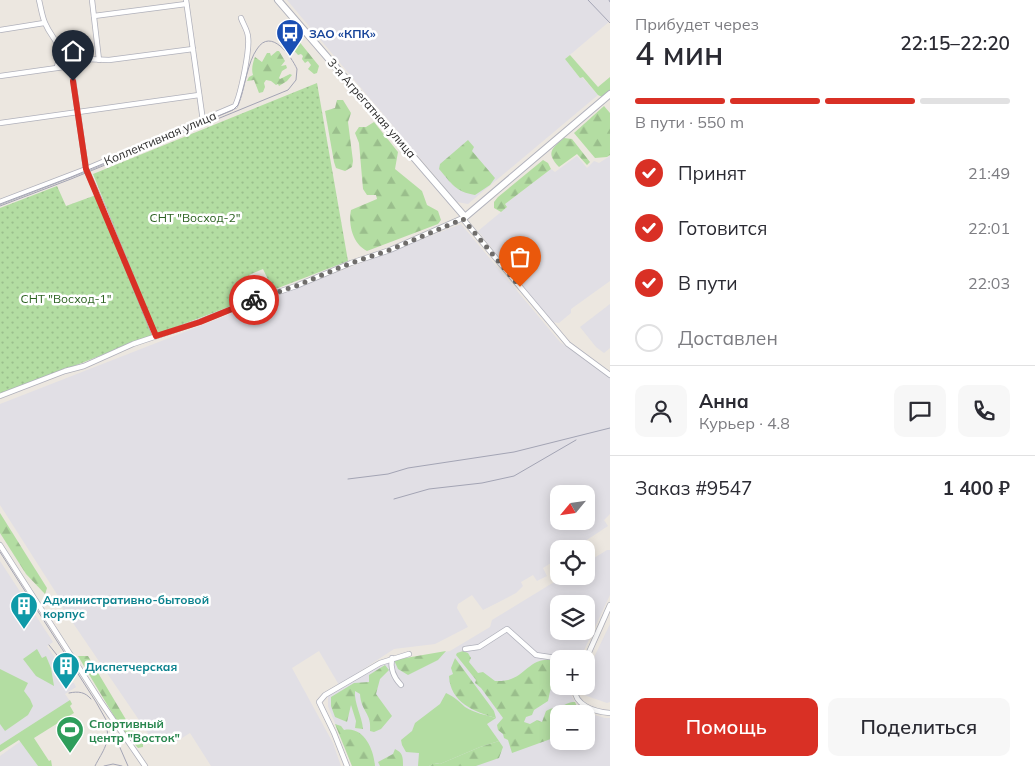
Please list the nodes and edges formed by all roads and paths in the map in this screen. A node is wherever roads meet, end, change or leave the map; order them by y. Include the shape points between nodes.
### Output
1 (39, 0) edge
2 (92, 0) edge
3 (278, 0) edge
4 (186, 2) edge
5 (94, 16) junction
6 (241, 18) dead end
7 (44, 23) junction
8 (0, 30) edge
9 (193, 49) junction
10 (99, 60) junction
11 (71, 66) junction
12 (57, 67) junction
13 (0, 76) edge
14 (610, 94) edge
15 (199, 95) junction
16 (77, 113) junction
17 (203, 121) junction
18 (0, 123) edge
19 (86, 169) junction
20 (0, 202) edge
21 (464, 218) junction
22 (156, 336) junction
23 (610, 375) edge
24 (0, 396) edge
25 (0, 545) edge
26 (610, 605) edge
27 (465, 649) dead end
28 (590, 650) edge
29 (409, 654) dead end
30 (550, 657) edge
31 (392, 658) junction
32 (401, 684) dead end
33 (576, 695) edge
34 (610, 713) edge
35 (146, 766) edge
36 (347, 766) edge

1 - 7 street
2 - 5 street
3 - 21 street, 3-я Агрегатная улица
4 - 5 street
4 - 9 street
5 - 10 street
6 - 17 street, Коллективная улица via 248,37 238,101 232,108
7 - 8 street
7 - 12 street via 57,41
9 - 10 street
9 - 15 street
10 - 11 street via 86,59
11 - 12 street
11 - 16 street
12 - 13 street
14 - 21 street
15 - 16 street
15 - 17 street
16 - 18 street
16 - 19 street
17 - 19 street, Коллективная улица
19 - 20 street, Коллективная улица
19 - 22 street
21 - 22 street via 390,250
21 - 23 street via 568,344
22 - 24 street
25 - 35 street
26 - 28 street
27 - 30 street via 479,647 507,629 536,655
29 - 31 street
31 - 32 street via 394,675
31 - 36 street via 333,690 319,702
33 - 34 street via 592,710

